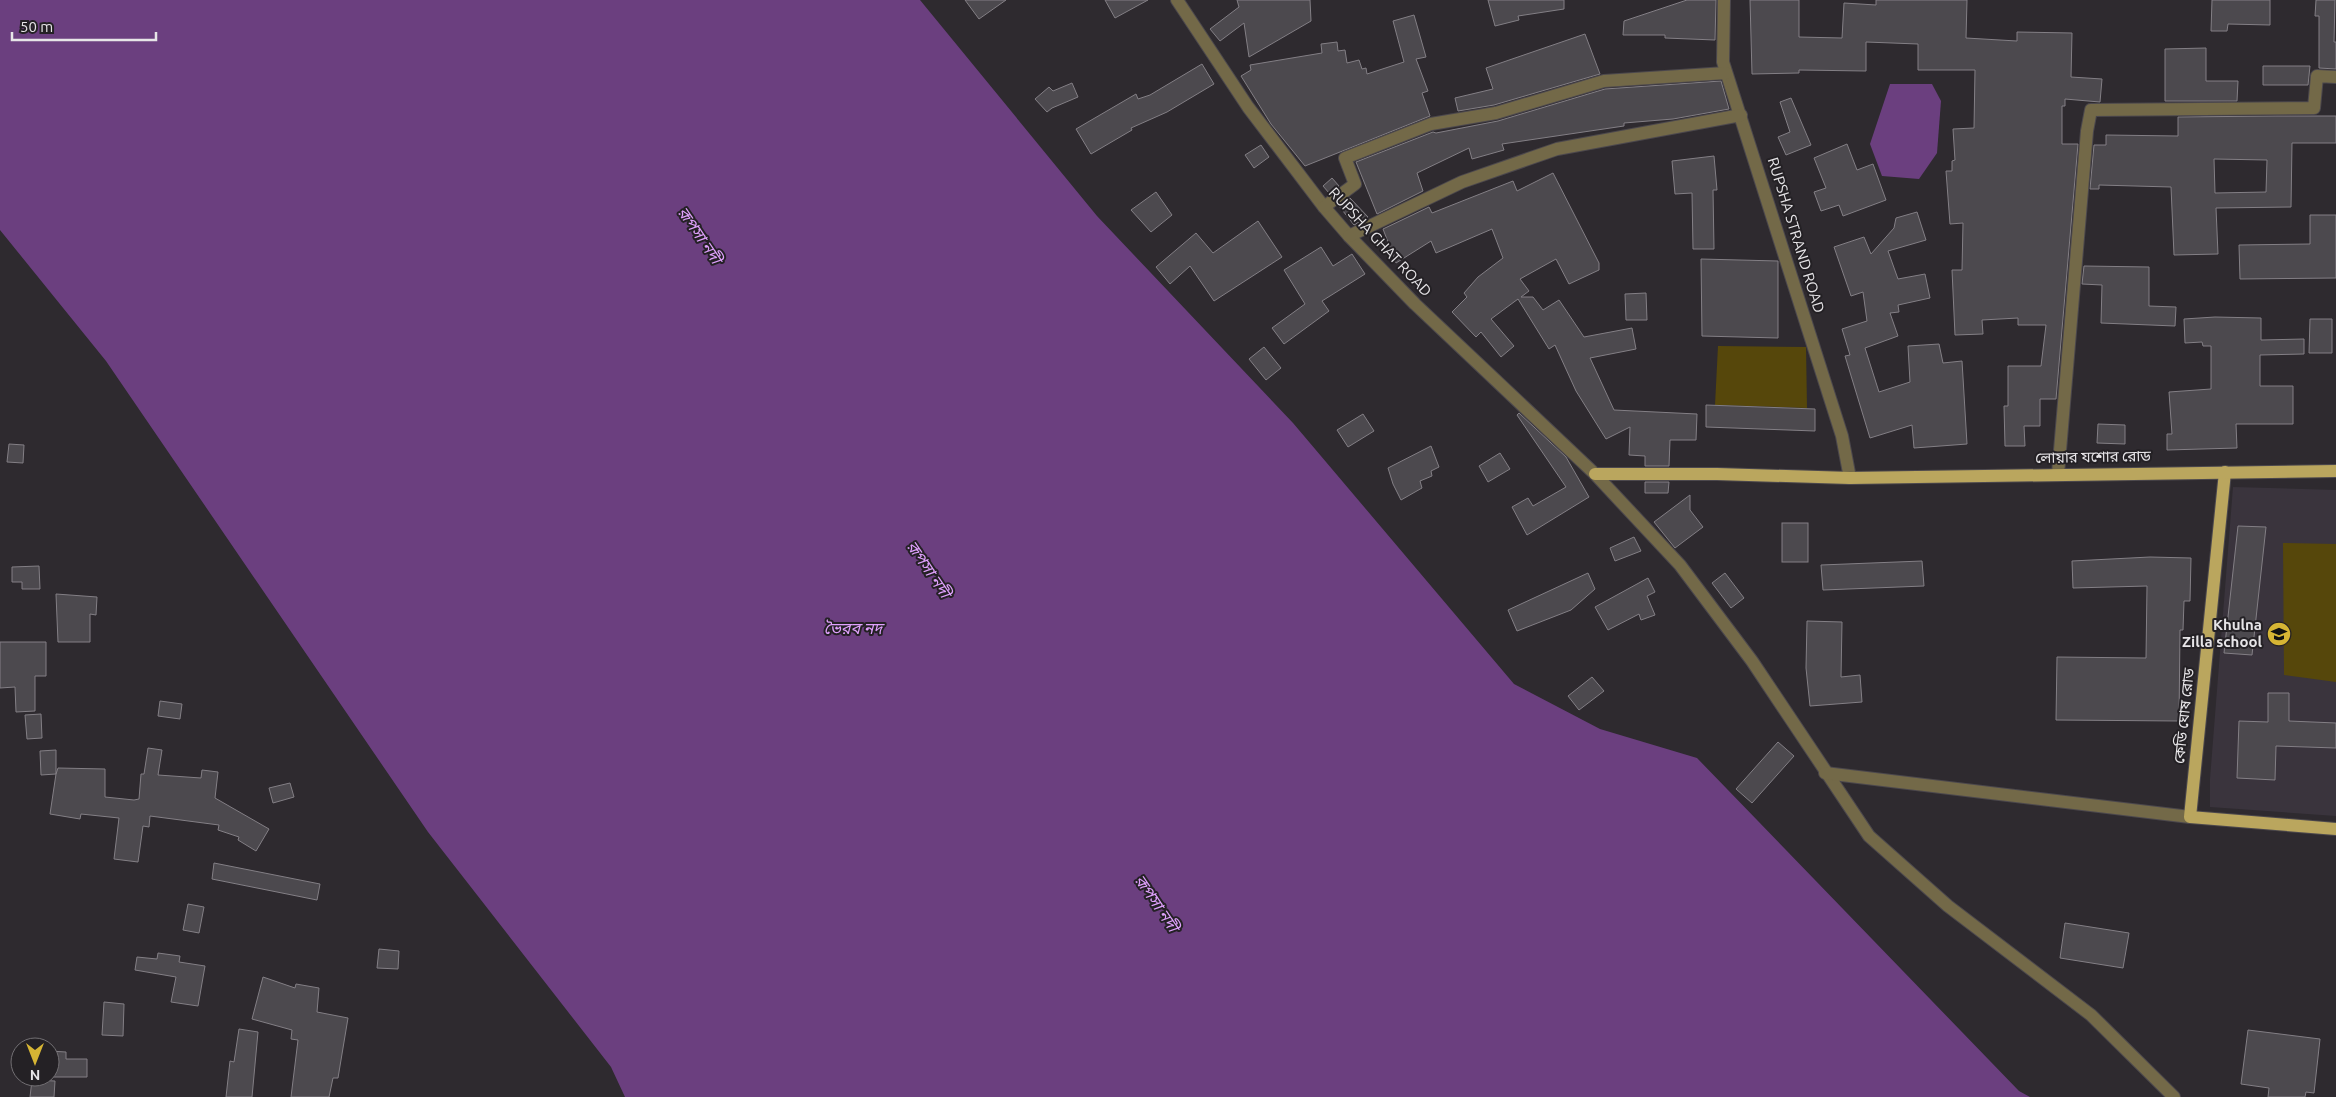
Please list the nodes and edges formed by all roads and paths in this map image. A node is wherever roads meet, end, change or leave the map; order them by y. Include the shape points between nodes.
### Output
1 (1177, 0) edge
2 (1724, 0) edge
3 (1726, 73) junction
4 (2336, 77) edge
5 (1741, 115) junction
6 (1324, 208) junction
7 (1349, 236) junction
8 (2336, 471) edge
9 (2225, 472) junction
10 (1595, 474) junction
11 (2058, 474) junction
12 (1850, 478) junction
13 (1825, 773) junction
14 (2190, 817) junction
15 (2336, 829) edge
16 (2174, 1097) edge

1 - 6 street, RUPSHA GHAT ROAD via 1248,107
2 - 3 street, RUPSHA STRAND ROAD via 1723,62
3 - 5 street, RUPSHA STRAND ROAD
3 - 6 street via 1604,81 1496,113 1431,124 1345,158 1355,184
4 - 11 street via 2317,76 2314,108 2091,110
5 - 7 street via 1557,148 1462,182
5 - 12 street, RUPSHA STRAND ROAD via 1842,436
6 - 7 street, RUPSHA GHAT ROAD
7 - 10 street, RUPSHA GHAT ROAD via 1415,304
8 - 9 main road, লোয়ার যশোর রোড
9 - 11 main road, লোয়ার যশোর রোড
9 - 14 main road, কেডি ঘোষ রোড
10 - 12 main road, লোয়ার যশোর রোড
10 - 13 street, RUPSHA GHAT ROAD via 1680,565 1752,661
11 - 12 main road, লোয়ার যশোর রোড
13 - 14 street
13 - 16 street, RUPSHA GHAT ROAD via 1869,836 1948,906 2091,1015
14 - 15 main road

